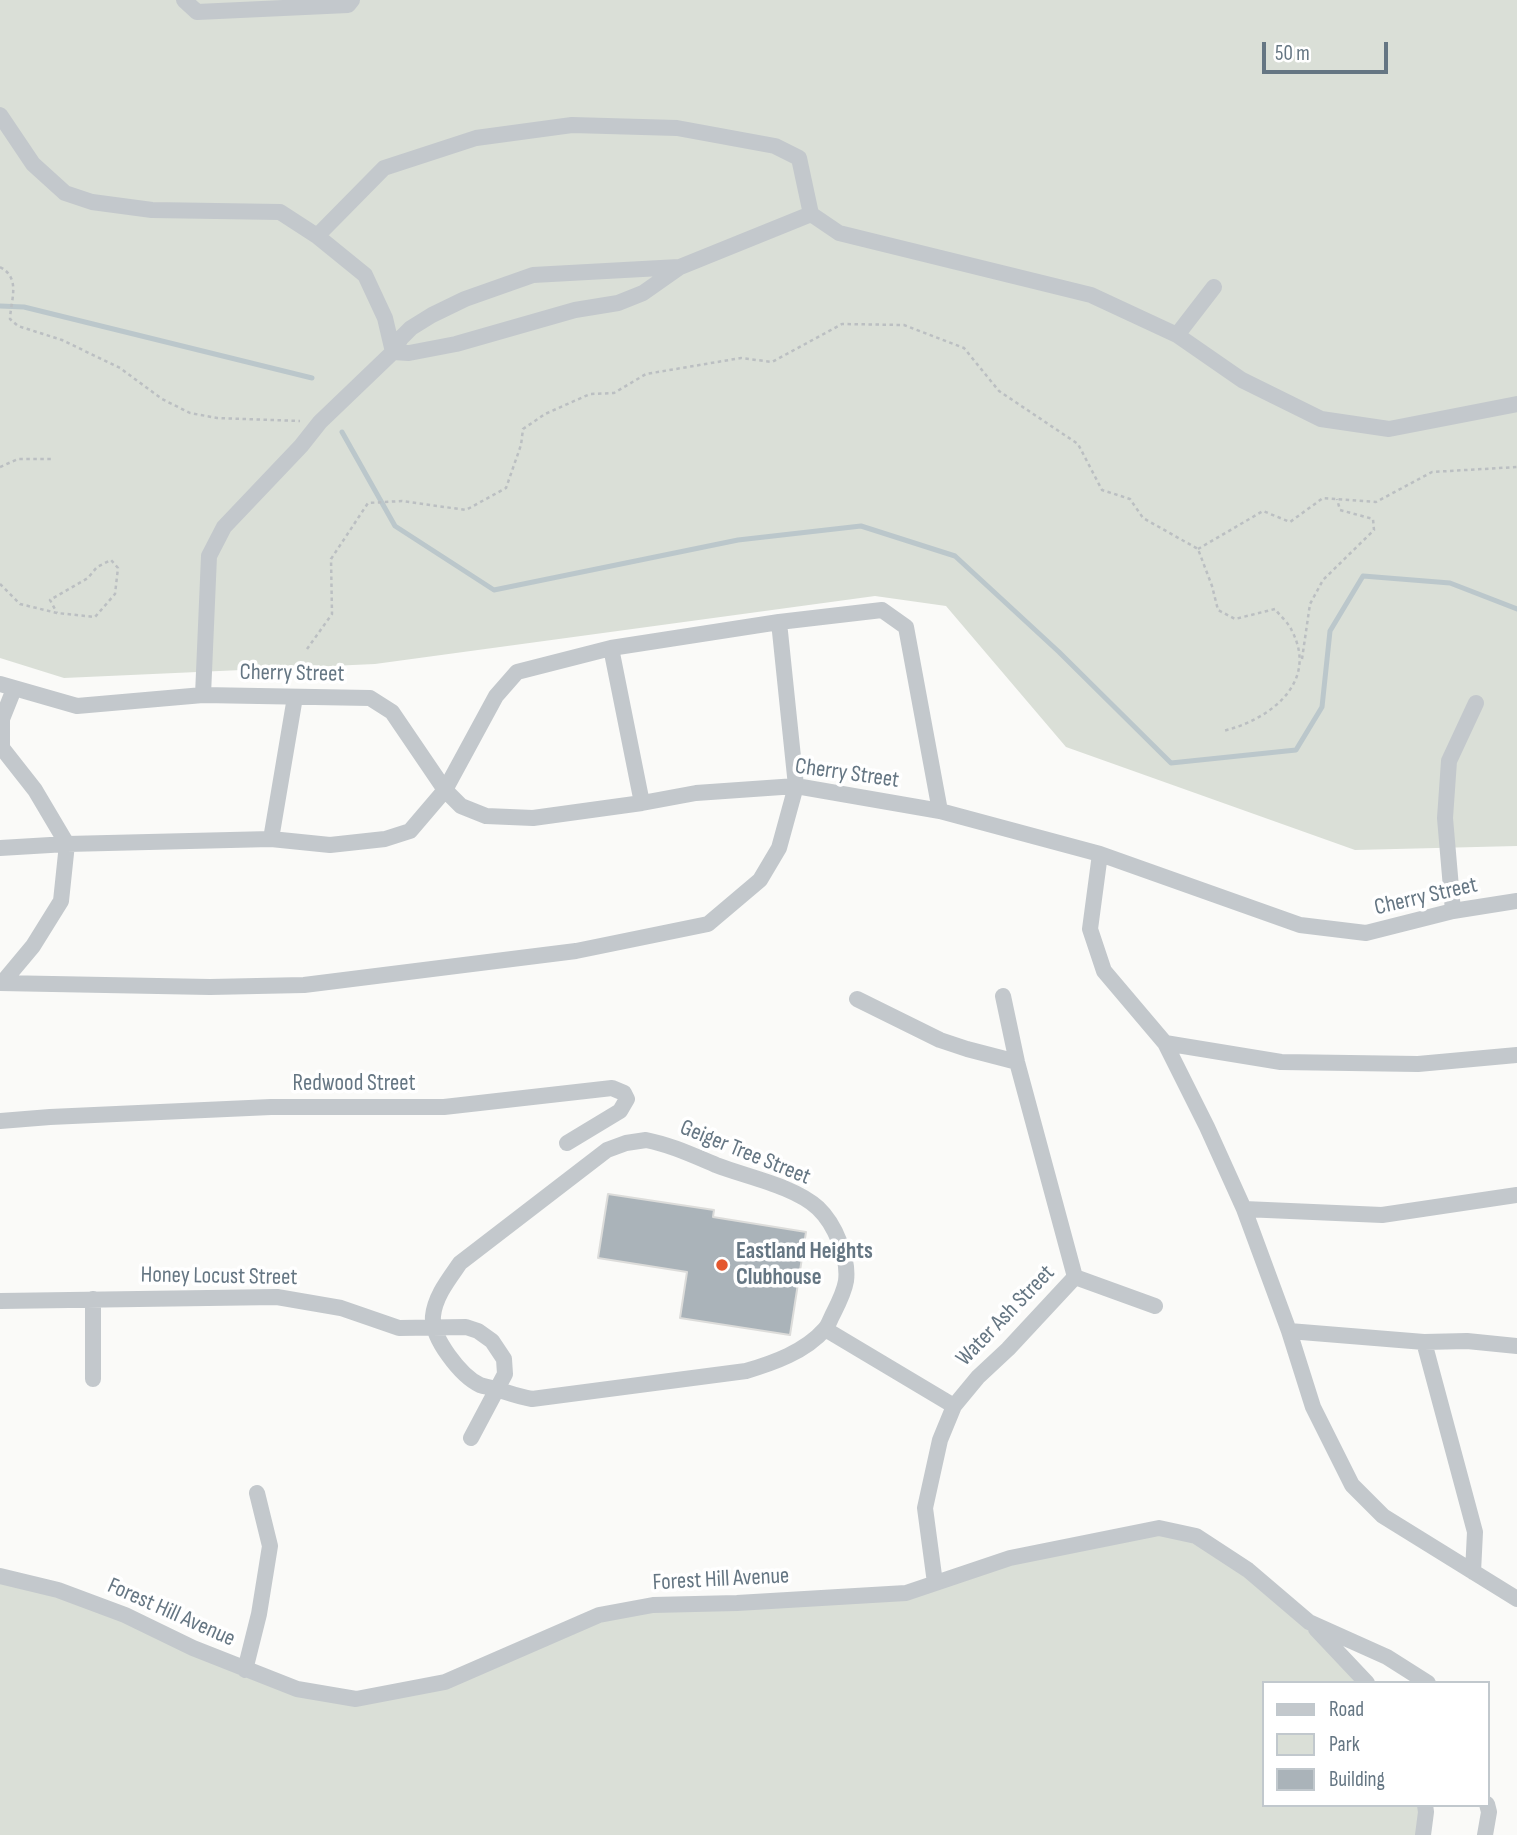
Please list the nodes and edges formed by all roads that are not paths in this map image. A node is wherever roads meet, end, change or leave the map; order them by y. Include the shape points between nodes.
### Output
1 (184, 0) edge
2 (352, 0) edge
3 (0, 115) edge
4 (811, 214) junction
5 (317, 236) junction
6 (680, 267) junction
7 (1214, 287) dead end
8 (1177, 335) junction
9 (393, 352) junction
10 (1517, 404) edge
11 (779, 622) junction
12 (611, 648) junction
13 (7, 686) edge
14 (203, 695) junction
15 (296, 697) junction
16 (1476, 703) dead end
17 (796, 786) junction
18 (445, 790) junction
19 (642, 803) junction
20 (940, 811) junction
21 (271, 839) junction
22 (67, 844) junction
23 (0, 848) edge
24 (1100, 854) junction
25 (1517, 901) edge
26 (1453, 911) junction
27 (1, 983) edge
28 (1003, 996) dead end
29 (857, 999) dead end
30 (1166, 1043) junction
31 (1517, 1055) edge
32 (1017, 1062) junction
33 (0, 1121) edge
34 (567, 1143) dead end
35 (1517, 1195) edge
36 (1244, 1209) junction
37 (1075, 1276) junction
38 (93, 1299) junction
39 (0, 1301) edge
40 (1154, 1306) dead end
41 (434, 1328) junction
42 (825, 1329) junction
43 (1289, 1331) junction
44 (1424, 1342) junction
45 (1517, 1346) edge
46 (93, 1380) dead end
47 (498, 1389) junction
48 (954, 1406) junction
49 (471, 1438) dead end
50 (257, 1493) dead end
51 (1473, 1572) junction
52 (0, 1576) edge
53 (935, 1583) junction
54 (1517, 1600) edge
55 (1309, 1622) junction
56 (245, 1670) junction
57 (1365, 1681) edge
58 (1425, 1681) edge
59 (1425, 1807) edge
60 (1488, 1807) edge
61 (1423, 1835) edge
62 (1485, 1835) edge

1 - 2 street via 197,12 348,5
3 - 5 street via 33,164 65,193 152,211 280,212
4 - 5 street via 799,158 775,146 677,128 572,125 476,138 384,168
4 - 6 street
4 - 8 street via 839,233 1091,295
5 - 9 street via 365,275 385,318
6 - 9 street via 643,293 618,303 575,310 456,344
6 - 9 street via 533,275 432,315 411,328
7 - 8 street
8 - 10 street via 1242,380 1321,419 1389,429
9 - 14 street via 320,422 223,527 209,556
11 - 12 street
11 - 17 street
11 - 20 street via 882,610 906,626
12 - 18 street via 517,672 496,696
12 - 19 street
13 - 14 street, Cherry Street via 77,706
13 - 22 street via 2,748 35,790
14 - 15 street, Cherry Street
15 - 18 street, Cherry Street via 370,698 392,712
15 - 21 street
16 - 26 street via 1449,761 1444,818
17 - 19 street, Cherry Street via 696,793
17 - 20 street, Cherry Street
17 - 27 street via 779,848 760,880 708,925 576,951 304,985
18 - 19 street, Cherry Street via 461,806 486,816 533,818
18 - 21 street via 410,831 385,839 330,845
20 - 24 street, Cherry Street
21 - 22 street
22 - 23 street
22 - 27 street via 61,901 33,946
24 - 26 street, Cherry Street via 1300,925 1366,933
24 - 30 street via 1090,929 1100,961
25 - 26 street, Cherry Street
28 - 32 street, Water Ash Street
29 - 32 street via 940,1040
30 - 31 street via 1280,1062 1418,1064
30 - 36 street
32 - 37 street, Water Ash Street
33 - 34 street, Redwood Street via 271,1107 444,1107 612,1088 624,1093 627,1099 620,1111
35 - 36 street via 1382,1215
36 - 43 street
37 - 40 street
37 - 48 street, Water Ash Street
38 - 39 street, Honey Locust Street
38 - 41 street, Honey Locust Street via 277,1297 341,1308 399,1328
38 - 46 street
41 - 42 street, Geiger Tree Street via 437,1299 460,1263 607,1150 646,1140 668,1144 797,1195 819,1209 843,1251 846,1279 841,1300
41 - 47 street, Geiger Tree Street via 466,1375 481,1386
41 - 47 street, Honey Locust Street via 466,1327 492,1341 504,1359 505,1374
42 - 47 street, Geiger Tree Street via 798,1350 746,1371 533,1399
42 - 48 street
43 - 44 street
43 - 51 street via 1313,1407 1352,1485 1383,1516
44 - 45 street
44 - 51 street via 1475,1532
47 - 49 street
48 - 53 street, Water Ash Street via 940,1440 925,1508
50 - 56 street via 270,1546
51 - 54 street
52 - 56 street, Forest Hill Avenue via 58,1590 125,1615
53 - 55 street, Forest Hill Avenue via 1010,1558 1159,1528 1196,1536 1248,1570
53 - 56 street, Forest Hill Avenue via 906,1593 653,1605 599,1615 445,1682 356,1699 298,1689
55 - 57 street
55 - 58 street, Forest Hill Avenue via 1387,1657
59 - 61 street
60 - 62 street

